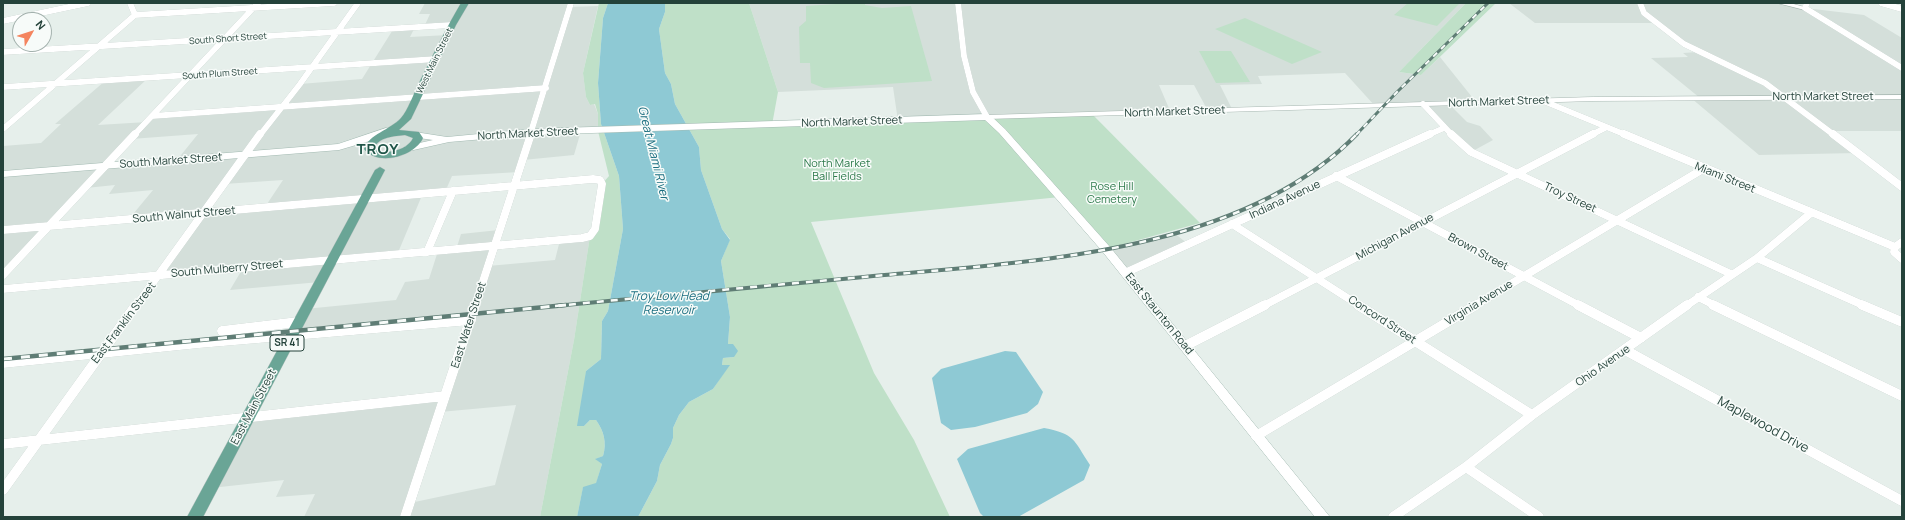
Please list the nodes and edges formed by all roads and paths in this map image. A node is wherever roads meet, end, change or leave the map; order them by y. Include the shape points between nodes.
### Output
1 (88, 3) edge
2 (130, 3) edge
3 (334, 3) edge
4 (358, 3) edge
5 (465, 3) edge
6 (571, 3) edge
7 (958, 3) edge
8 (1640, 3) edge
9 (1780, 3) edge
10 (1881, 3) edge
11 (256, 5) edge
12 (1806, 6) edge
13 (1902, 9) edge
14 (135, 15) junction
15 (3, 21) edge
16 (452, 25) junction
17 (338, 32) junction
18 (222, 39) junction
19 (98, 47) junction
20 (3, 52) edge
21 (437, 59) junction
22 (311, 68) junction
23 (1902, 68) edge
24 (189, 76) junction
25 (55, 84) junction
26 (3, 87) edge
27 (546, 88) junction
28 (417, 97) junction
29 (1784, 97) junction
30 (1902, 97) edge
31 (1541, 100) junction
32 (1423, 104) junction
33 (281, 108) junction
34 (152, 116) junction
35 (987, 118) junction
36 (403, 122) junction
37 (4, 127) edge
38 (1444, 128) junction
39 (1605, 128) junction
40 (531, 132) junction
41 (417, 134) junction
42 (384, 136) junction
43 (449, 138) junction
44 (364, 141) junction
45 (339, 147) junction
46 (373, 152) junction
47 (403, 152) junction
48 (244, 155) junction
49 (106, 166) junction
50 (1703, 169) junction
51 (380, 170) junction
52 (3, 174) edge
53 (1516, 174) junction
54 (1336, 176) junction
55 (514, 186) junction
56 (1902, 187) edge
57 (453, 191) junction
58 (364, 198) junction
59 (1811, 213) junction
60 (204, 214) junction
61 (1618, 220) junction
62 (1423, 223) junction
63 (1232, 224) junction
64 (51, 226) junction
65 (3, 230) edge
66 (590, 236) joint
67 (1899, 245) edge
68 (494, 246) junction
69 (428, 252) junction
70 (1757, 258) junction
71 (1902, 259) edge
72 (331, 261) junction
73 (1125, 273) junction
74 (1731, 274) junction
75 (3, 275) edge
76 (160, 275) junction
77 (1524, 276) junction
78 (1318, 278) junction
79 (3, 289) edge
80 (1698, 297) junction
81 (471, 320) junction
82 (298, 322) junction
83 (1902, 322) edge
84 (222, 331) dead end
85 (291, 335) junction
86 (1641, 338) junction
87 (1415, 341) junction
88 (1186, 346) junction
89 (1625, 350) junction
90 (101, 353) junction
91 (3, 363) edge
92 (445, 396) junction
93 (1902, 396) edge
94 (1532, 416) junction
95 (250, 417) junction
96 (1256, 436) junction
97 (40, 440) junction
98 (3, 444) edge
99 (1466, 467) junction
100 (3, 490) edge
101 (1902, 501) edge
102 (195, 517) edge
103 (405, 517) edge
104 (1323, 517) edge
105 (1393, 517) edge
106 (1539, 517) edge

1 - 15 street
2 - 14 street
3 - 11 street
4 - 17 street, East Franklin Street
5 - 16 main road, West Main Street
6 - 27 street, East Water Street
7 - 35 street via 964,56 973,92
8 - 29 street via 1644,13 1684,44 1765,83
9 - 12 street
10 - 13 street
11 - 14 street
11 - 18 street
12 - 23 street
14 - 19 street
16 - 17 street, South Short Street
16 - 21 main road, West Main Street
17 - 18 street, South Short Street
17 - 22 street, East Franklin Street
18 - 19 street, South Short Street
18 - 24 street
19 - 20 street, South Short Street
19 - 25 street
21 - 22 street, South Plum Street
21 - 28 main road, West Main Street
22 - 24 street, South Plum Street
22 - 33 street, East Franklin Street
24 - 25 street, South Plum Street
24 - 34 street
25 - 26 street, South Plum Street
25 - 37 street
27 - 28 street
27 - 40 street, East Water Street
28 - 33 street
28 - 36 main road, West Main Street
29 - 30 street, North Market Street
29 - 31 street, North Market Street
29 - 56 street
31 - 32 street, North Market Street
31 - 39 street, Miami Street
32 - 35 street, North Market Street
32 - 38 street, Troy Street
33 - 34 street
33 - 48 street, East Franklin Street
34 - 49 street
35 - 40 main road, North Market Street
35 - 73 main road, East Staunton Road via 1055,191
36 - 41 main road
36 - 42 main road
36 - 44 main road
38 - 53 street, Troy Street via 1471,152
38 - 54 street, Indiana Avenue
39 - 50 street, Miami Street
39 - 53 street, Michigan Avenue
40 - 43 main road, North Market Street
40 - 55 street, East Water Street
41 - 42 main road via 399,132
41 - 43 main road
41 - 47 main road via 417,141
42 - 44 main road
42 - 46 main road via 370,145
43 - 47 main road
44 - 45 main road
45 - 46 main road
45 - 48 main road, South Market Street
46 - 47 main road
46 - 51 main road
47 - 51 main road
48 - 49 main road, South Market Street
48 - 60 street, East Franklin Street
49 - 52 main road, South Market Street
49 - 64 street
50 - 59 street, Miami Street
50 - 61 street, Virginia Avenue
51 - 58 main road, East Main Street / SR 41
53 - 61 street, Troy Street
53 - 62 street, Michigan Avenue
54 - 62 street, Brown Street
54 - 63 street, Indiana Avenue
55 - 57 street, South Walnut Street
55 - 66 street, South Walnut Street via 600,180 602,184 595,229
55 - 68 street, East Water Street
57 - 58 street, South Walnut Street
57 - 69 street
58 - 60 street, South Walnut Street
58 - 72 main road, East Main Street / SR 41
59 - 67 street, Miami Street
59 - 70 street, Ohio Avenue
60 - 64 street, South Walnut Street
60 - 76 street, East Franklin Street
61 - 74 street, Troy Street
61 - 77 street, Virginia Avenue
62 - 77 street, Brown Street
62 - 78 street, Michigan Avenue
63 - 73 street, Indiana Avenue
63 - 78 street, Concord Street
64 - 65 street, South Walnut Street
64 - 75 street
66 - 68 street, South Mulberry Street
67 - 71 street, Miami Street via 1894,252
68 - 69 street, South Mulberry Street
68 - 81 street, East Water Street
69 - 72 street, South Mulberry Street
70 - 74 street, Ohio Avenue
70 - 83 street
72 - 76 street, South Mulberry Street
72 - 82 main road, East Main Street / SR 41
73 - 88 main road, East Staunton Road
74 - 80 street, Ohio Avenue
76 - 79 street, South Mulberry Street
76 - 90 street, East Franklin Street
77 - 86 street, Brown Street
77 - 87 street, Virginia Avenue
78 - 87 street, Concord Street
78 - 88 street, Michigan Avenue
80 - 86 street, Ohio Avenue
80 - 93 street
81 - 85 street
81 - 92 street, East Water Street
82 - 84 street
82 - 85 main road, East Main Street / SR 41
85 - 90 street
85 - 95 main road, East Main Street / SR 41
86 - 89 street, Ohio Avenue
87 - 94 street, Concord Street
87 - 96 street, Virginia Avenue
88 - 96 main road, East Staunton Road
89 - 94 street, Ohio Avenue
89 - 101 street, Maplewood Drive
90 - 91 street
90 - 97 street, East Franklin Street
92 - 95 street
92 - 103 street, East Water Street
94 - 99 street, Ohio Avenue
95 - 97 street
95 - 102 main road, East Main Street / SR 41
96 - 104 main road, East Staunton Road
97 - 98 street
97 - 100 street, East Franklin Street
99 - 105 street, Ohio Avenue
99 - 106 street

